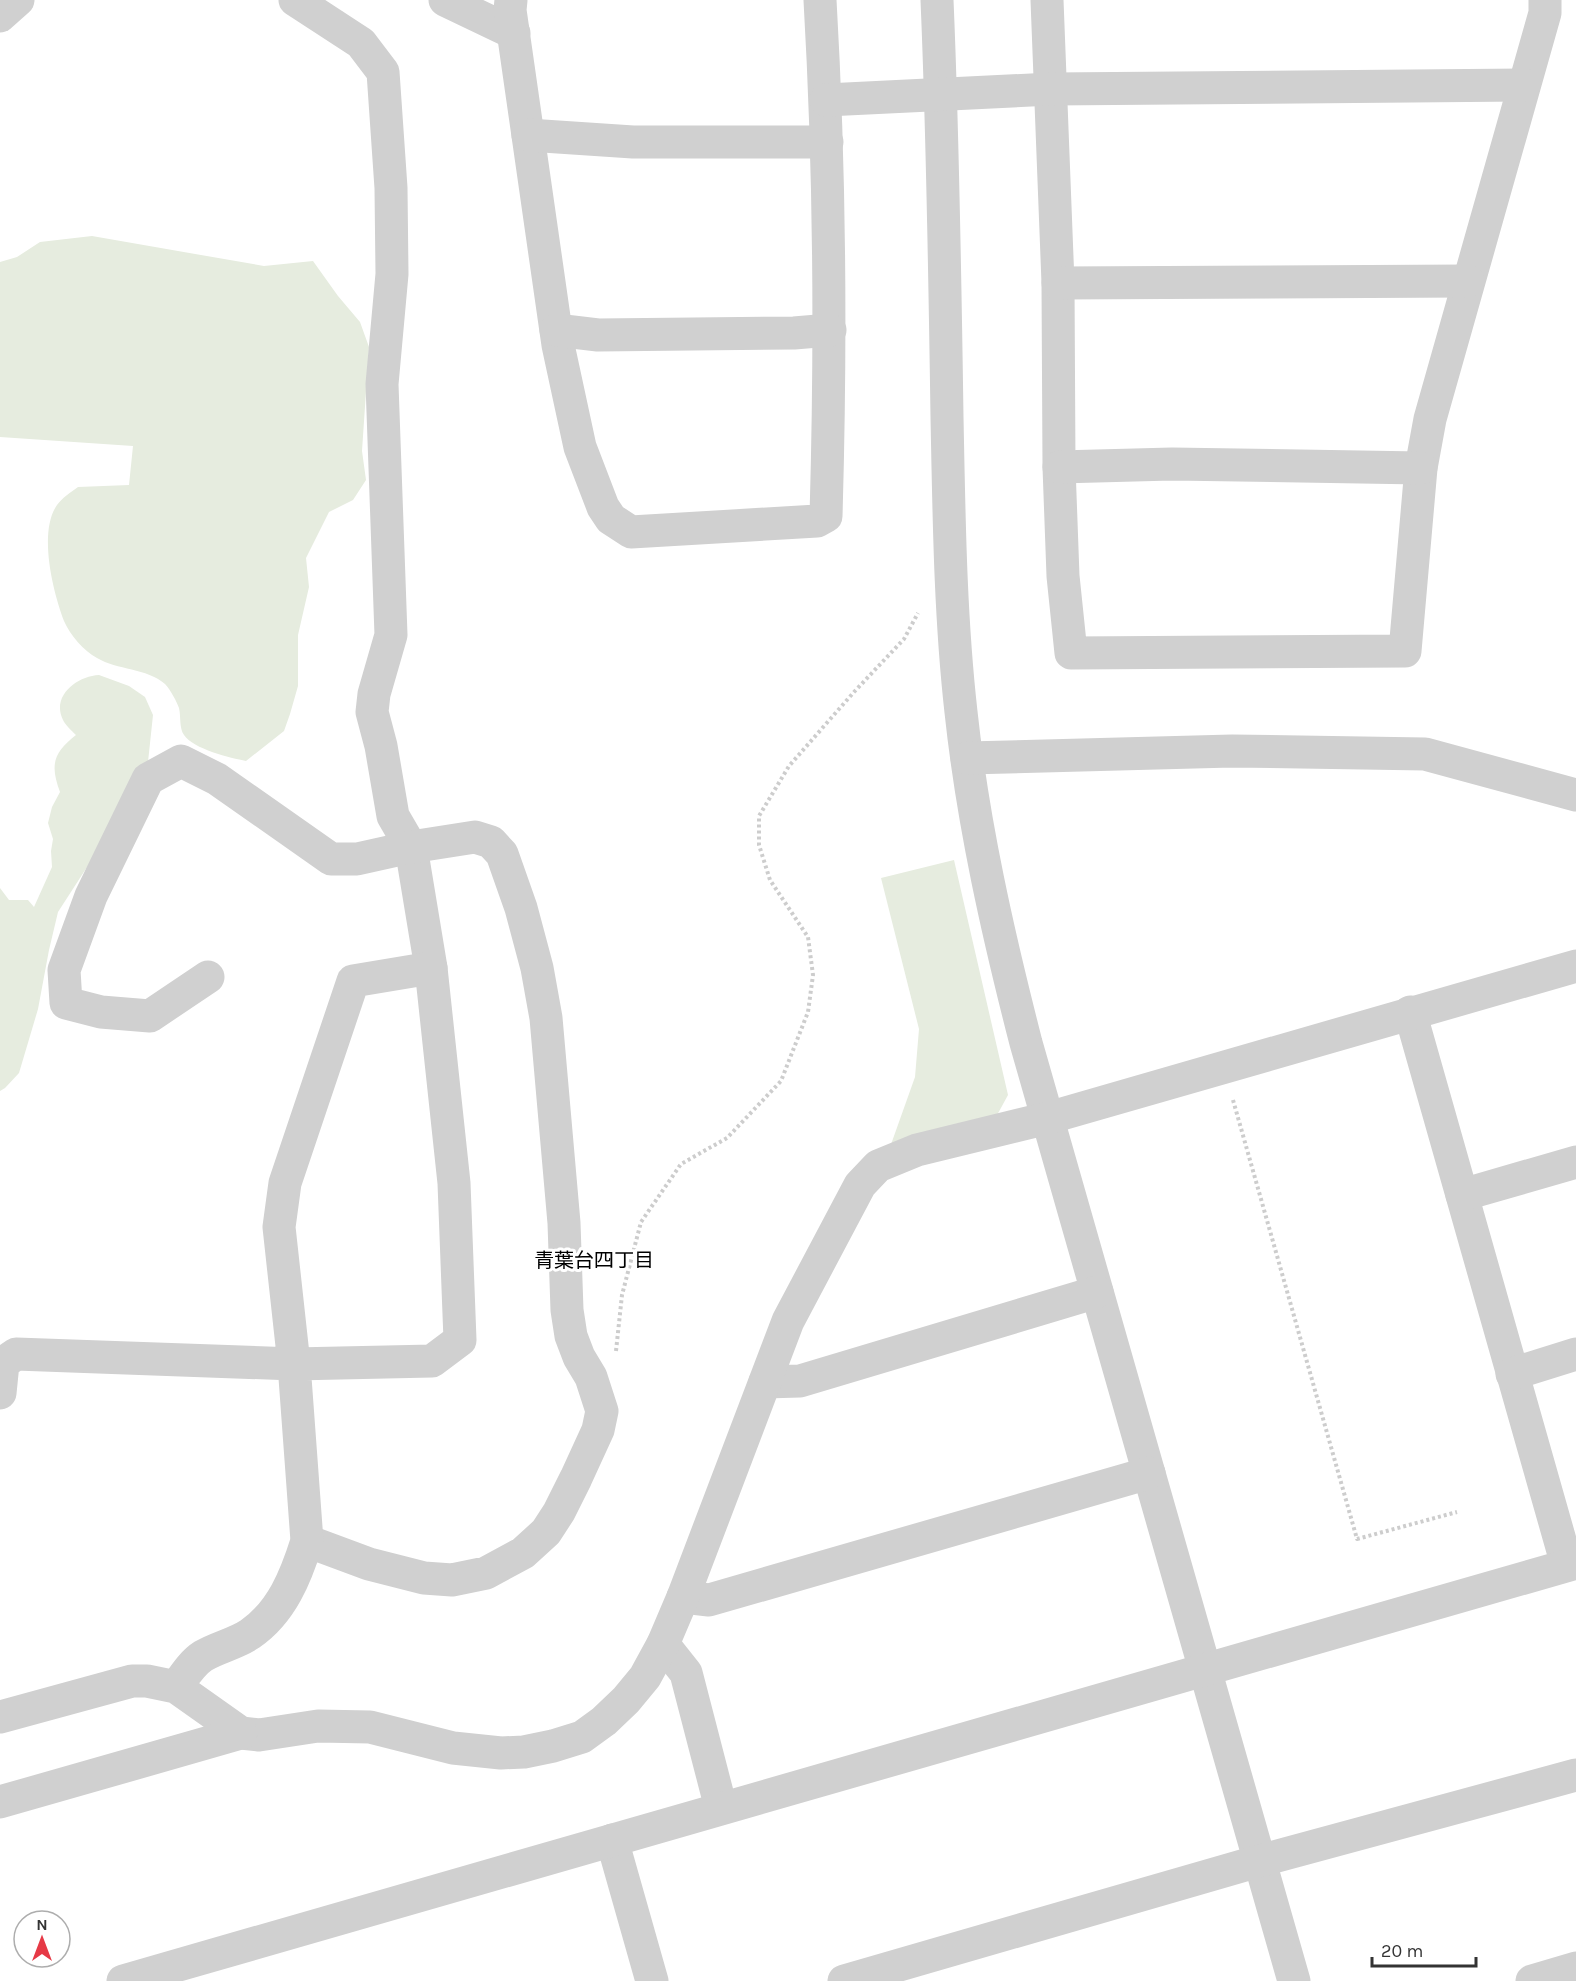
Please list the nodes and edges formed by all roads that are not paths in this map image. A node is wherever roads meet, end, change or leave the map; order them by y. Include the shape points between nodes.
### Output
1 (18, 0) edge
2 (295, 0) edge
3 (445, 0) edge
4 (511, 0) edge
5 (820, 0) edge
6 (937, 0) edge
7 (1047, 0) edge
8 (1545, 0) edge
9 (0, 16) edge
10 (514, 33) junction
11 (1524, 85) junction
12 (1051, 89) junction
13 (941, 94) junction
14 (826, 100) junction
15 (528, 135) junction
16 (827, 142) junction
17 (1468, 281) junction
18 (1058, 283) junction
19 (556, 330) junction
20 (830, 330) junction
21 (1059, 467) junction
22 (1421, 468) junction
23 (967, 758) junction
24 (1576, 795) edge
25 (411, 847) junction
26 (1576, 966) edge
27 (431, 968) junction
28 (208, 977) dead end
29 (1410, 1012) junction
30 (1048, 1118) junction
31 (1576, 1162) edge
32 (1461, 1195) junction
33 (1097, 1292) junction
34 (1576, 1354) edge
35 (294, 1364) junction
36 (1512, 1374) junction
37 (765, 1382) junction
38 (0, 1393) edge
39 (1149, 1473) junction
40 (307, 1541) junction
41 (1571, 1564) edge
42 (683, 1597) junction
43 (663, 1644) junction
44 (1205, 1669) junction
45 (176, 1687) junction
46 (0, 1717) edge
47 (242, 1732) junction
48 (1576, 1774) edge
49 (0, 1802) edge
50 (721, 1808) junction
51 (612, 1840) junction
52 (1259, 1861) junction
53 (215, 1954) junction
54 (1576, 1968) edge
55 (127, 1980) edge
56 (173, 1981) edge
57 (652, 1981) edge
58 (844, 1981) edge
59 (1294, 1981) edge
60 (1532, 1981) edge

1 - 9 street
2 - 25 street via 361,43 383,72 392,242 382,384 391,635 372,712 393,816
3 - 10 street
4 - 10 street
5 - 14 street
6 - 13 street
7 - 12 street
8 - 11 street via 1545,13
10 - 15 street
11 - 12 street
11 - 17 street
12 - 13 street
12 - 18 street
13 - 14 street
13 - 23 street via 951,553
14 - 16 street
15 - 16 street via 633,142
15 - 19 street
16 - 20 street
17 - 18 street
17 - 22 street via 1430,419
18 - 21 street
19 - 20 street via 598,335
19 - 20 street via 580,447 603,507 611,519 631,532 817,521 826,516
21 - 22 street via 1172,464
21 - 22 street via 1063,576 1071,653 1405,651
23 - 24 street via 1232,751 1425,754
23 - 30 street via 999,939
25 - 27 street
25 - 28 street via 357,860 331,860 217,780 181,761 148,779 91,896 64,970 66,1003 101,1012 150,1016
25 - 40 street via 475,837 491,842 502,854 517,897 546,1018 571,1336 602,1411 598,1430 576,1478 546,1532 523,1552 486,1573 452,1580 424,1578 369,1564
26 - 29 street
27 - 35 street via 353,981 285,1183 279,1227
27 - 35 street via 454,1183 460,1340 432,1361
29 - 30 street
29 - 32 street
30 - 33 street
30 - 37 street via 917,1150 878,1166 860,1185 837,1226 788,1321
31 - 32 street
32 - 36 street
33 - 37 street via 800,1381
33 - 39 street
34 - 36 street
35 - 38 street via 16,1353 3,1363
35 - 40 street
36 - 41 street
37 - 42 street
39 - 42 street via 709,1600
39 - 44 street
40 - 45 street via 289,1589 269,1617 249,1635 203,1656
41 - 44 street
42 - 43 street
43 - 47 street via 645,1677 626,1700 582,1737 553,1746 524,1752 477,1752 370,1727 318,1726 259,1735
43 - 50 street via 686,1673
44 - 50 street
44 - 52 street
45 - 46 street via 132,1681
45 - 47 street
47 - 49 street
48 - 52 street
50 - 51 street
51 - 53 street
51 - 57 street
52 - 58 street
52 - 59 street
53 - 55 street
53 - 56 street
54 - 60 street

